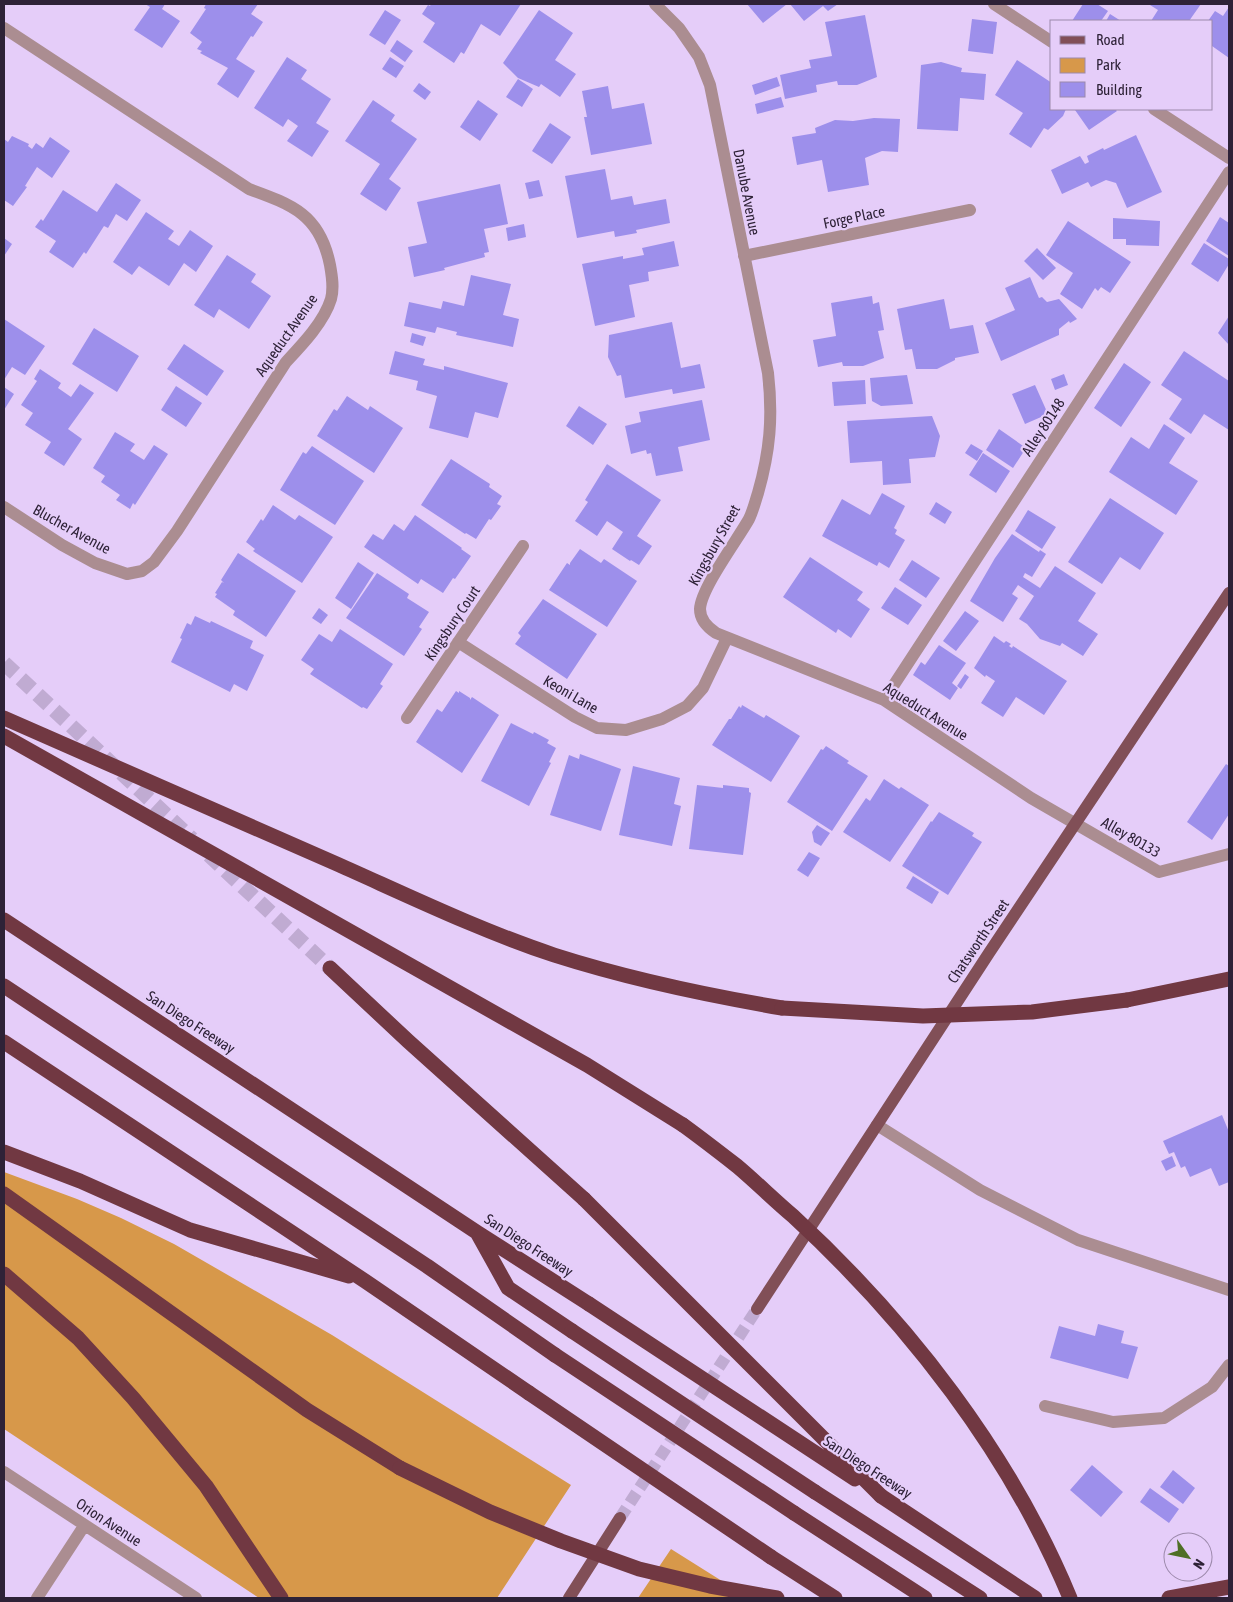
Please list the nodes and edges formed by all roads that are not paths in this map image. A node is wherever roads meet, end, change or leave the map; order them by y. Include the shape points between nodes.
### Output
1 (655, 4) edge
2 (994, 4) edge
3 (4, 28) edge
4 (1050, 41) edge
5 (1156, 110) edge
6 (1229, 158) edge
7 (1229, 172) edge
8 (970, 210) dead end
9 (744, 256) junction
10 (771, 402) joint
11 (4, 507) edge
12 (523, 546) dead end
13 (127, 574) joint
14 (1229, 593) edge
15 (701, 614) joint
16 (727, 638) junction
17 (458, 642) junction
18 (884, 700) junction
19 (4, 718) edge
20 (407, 718) dead end
21 (4, 736) edge
22 (1075, 825) junction
23 (1229, 854) edge
24 (4, 920) edge
25 (330, 968) tunnel mouth
26 (1229, 979) edge
27 (4, 986) edge
28 (4, 1042) edge
29 (877, 1125) junction
30 (4, 1152) edge
31 (4, 1194) edge
32 (478, 1233) junction
33 (4, 1274) edge
34 (365, 1281) junction
35 (1229, 1290) edge
36 (756, 1309) tunnel mouth
37 (1229, 1365) edge
38 (1045, 1406) dead end
39 (4, 1472) edge
40 (881, 1496) junction
41 (620, 1518) tunnel mouth
42 (84, 1526) junction
43 (1229, 1587) edge
44 (36, 1598) edge
45 (196, 1598) edge
46 (281, 1598) edge
47 (569, 1598) edge
48 (777, 1598) edge
49 (835, 1598) edge
50 (925, 1598) edge
51 (980, 1598) edge
52 (1035, 1598) edge
53 (1070, 1598) edge
54 (1169, 1598) edge

1 - 9 street, Danube Avenue via 679,28 699,57 710,85
2 - 4 street
3 - 13 street, Aqueduct Avenue via 249,189 303,213 319,231 328,253 333,280 331,299 323,315 286,362 177,532 154,562 142,572
5 - 6 street
7 - 18 street, Alley 80148
8 - 9 street, Forge Place
9 - 10 street, Danube Avenue
10 - 15 street, Kingsbury Street via 770,445 750,517 706,592
11 - 13 street, Blucher Avenue via 95,563
12 - 17 street, Kingsbury Court
14 - 22 main road, Chatsworth Street
15 - 16 street, Aqueduct Avenue via 711,630
16 - 17 street, Keoni Lane via 703,688 687,706 662,719 626,730 597,728 575,717
16 - 18 street, Aqueduct Avenue
17 - 20 street, Kingsbury Court
18 - 22 street, Aqueduct Avenue
19 - 26 highway, bridge via 462,921 553,954 633,978 714,996 782,1008 924,1016 1032,1012 1127,1000
21 - 53 highway, bridge via 588,1065 683,1125 738,1167 860,1282 946,1385 992,1451 1060,1572
22 - 23 street, Alley 80133 via 1159,872
22 - 29 main road, Chatsworth Street
24 - 32 highway, San Diego Freeway
25 - 40 highway, bridge via 584,1199
27 - 50 highway, bridge via 419,1261 554,1355
28 - 34 highway
29 - 35 street via 980,1190 1078,1240
29 - 36 main road, Chatsworth Street
30 - 34 highway via 190,1230
31 - 48 highway, bridge via 307,1410 400,1468 490,1512 639,1569
32 - 40 highway, San Diego Freeway, bridge
32 - 51 highway, bridge via 508,1288
33 - 46 highway via 78,1338 133,1398 206,1486
34 - 49 highway, bridge
37 - 38 street via 1212,1387 1164,1418 1112,1422
39 - 42 street, Orion Avenue
40 - 52 highway, San Diego Freeway
41 - 47 main road
42 - 44 street
42 - 45 street, Orion Avenue
43 - 54 highway

